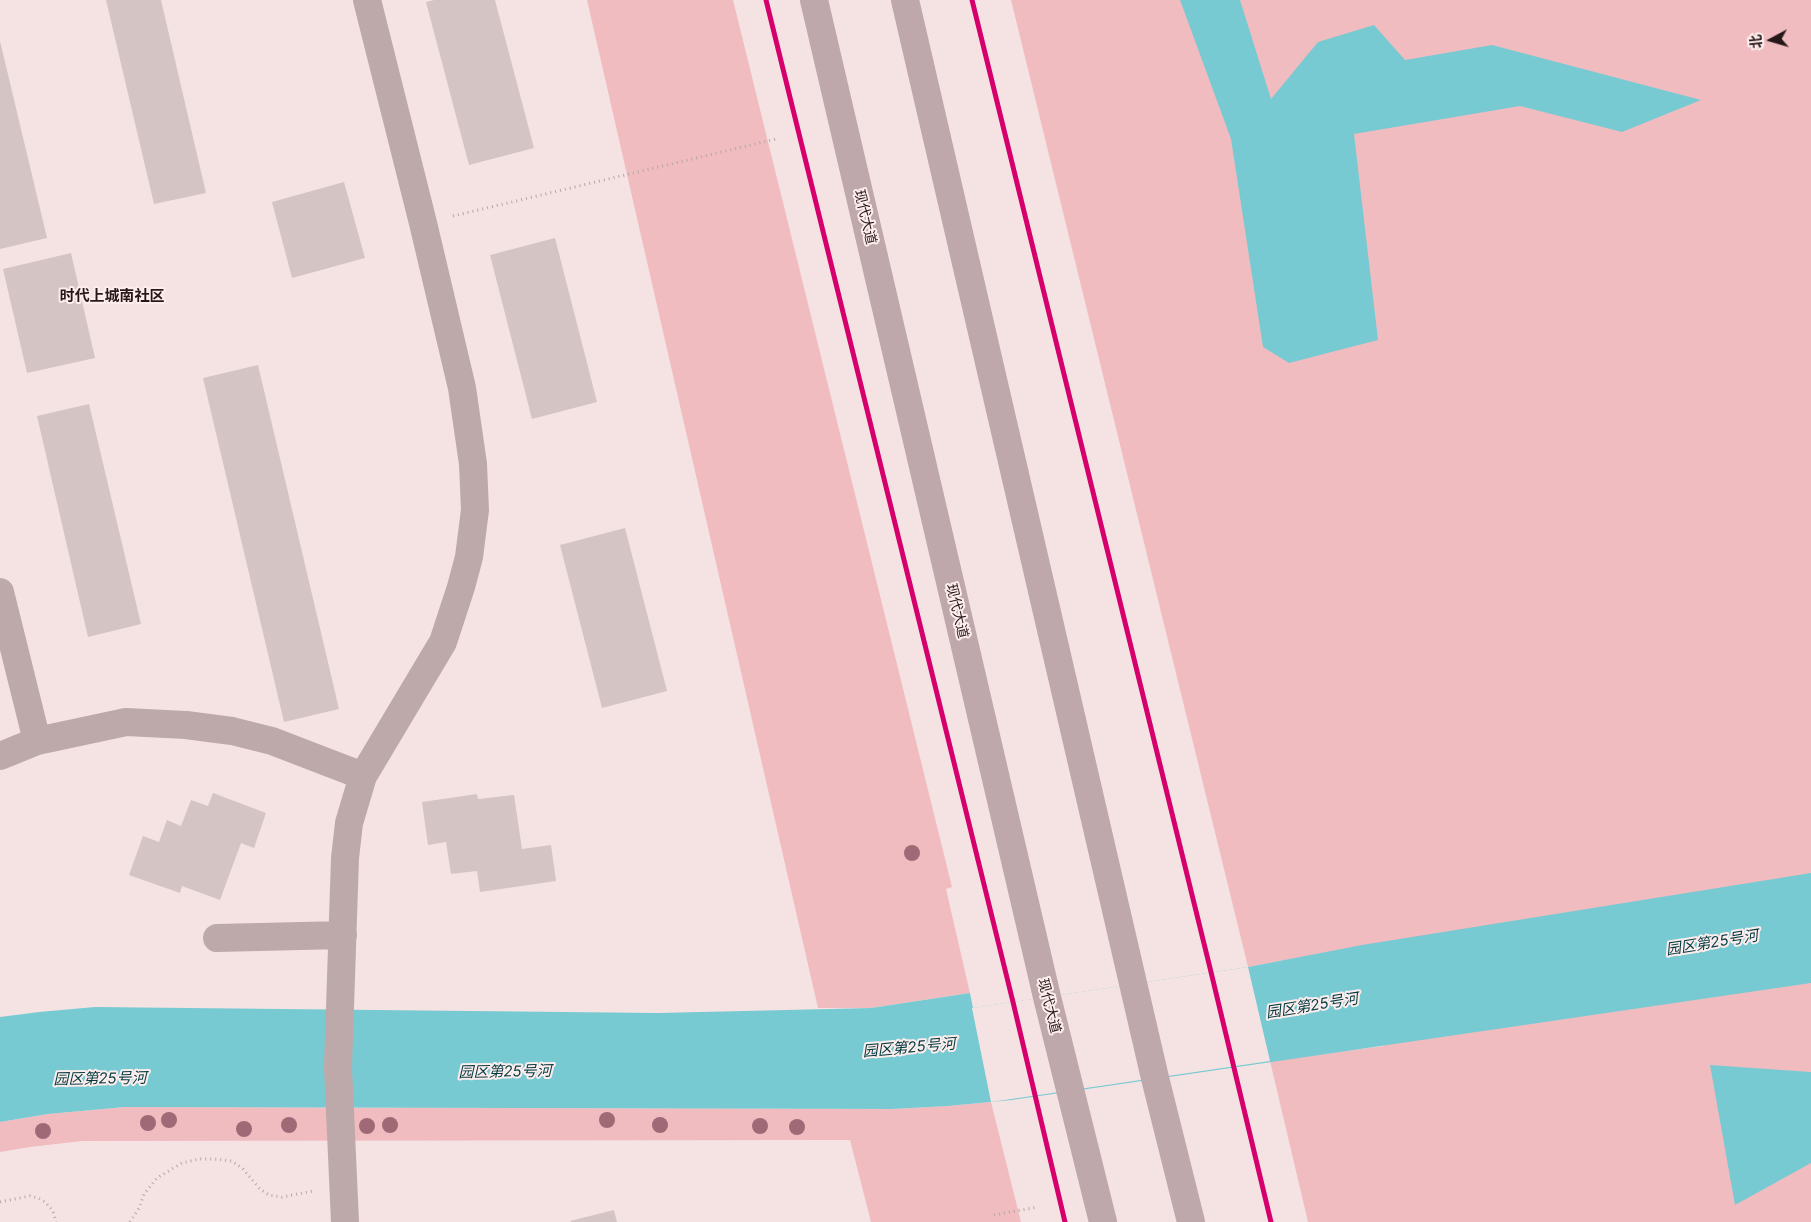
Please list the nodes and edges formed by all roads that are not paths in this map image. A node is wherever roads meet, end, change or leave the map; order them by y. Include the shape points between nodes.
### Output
1 (367, 0) edge
2 (814, 0) edge
3 (905, 0) edge
4 (0, 592) edge
5 (37, 741) junction
6 (0, 756) edge
7 (364, 776) junction
8 (343, 935) junction
9 (217, 938) dead end
10 (345, 1222) edge
11 (1103, 1222) edge
12 (1191, 1222) edge

1 - 7 street via 462,388 473,464 475,510 462,587 443,642
2 - 11 main road, 现代大道 via 1047,997
3 - 12 main road
4 - 5 street
5 - 6 street
5 - 7 street via 126,722 186,725 232,731 272,741
7 - 8 street via 349,823
8 - 9 street
8 - 10 street via 338,1067

